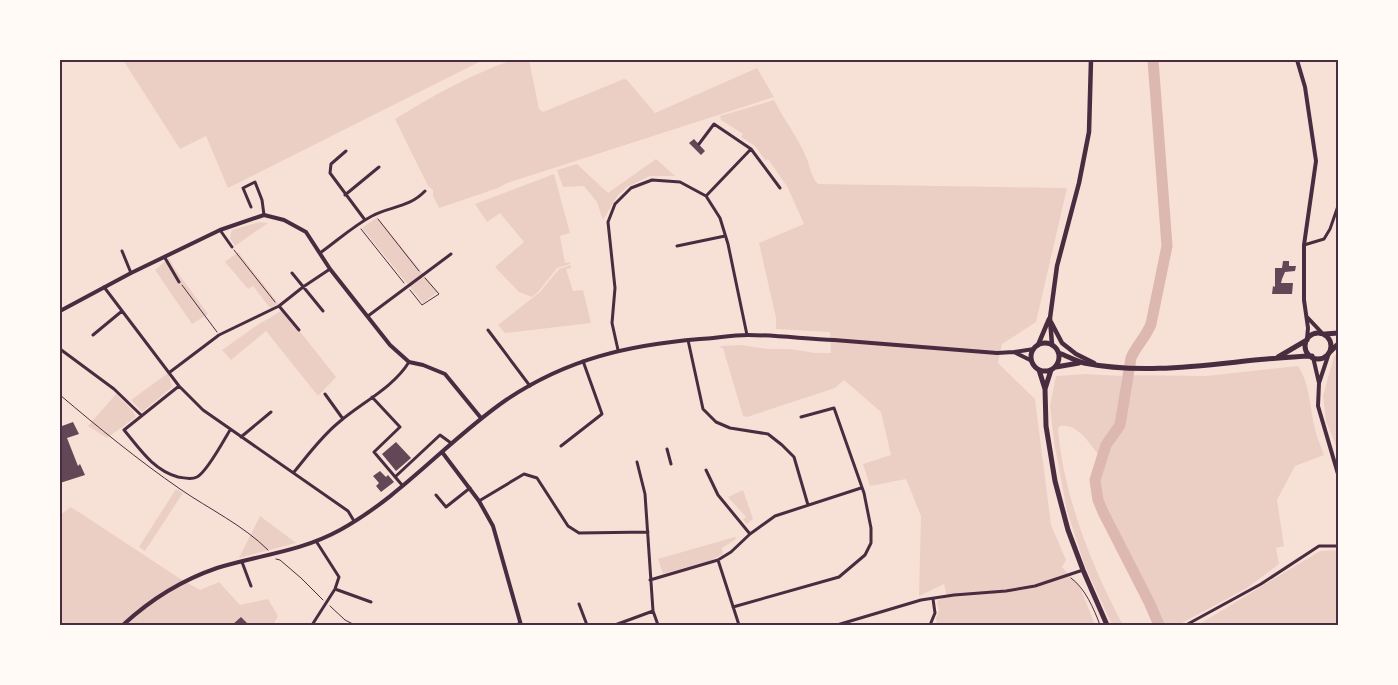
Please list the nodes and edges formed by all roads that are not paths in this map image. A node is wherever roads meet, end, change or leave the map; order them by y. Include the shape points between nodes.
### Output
1 (1091, 60) edge
2 (1297, 60) edge
3 (699, 144) dead end
4 (751, 149) junction
5 (346, 151) dead end
6 (379, 167) dead end
7 (780, 188) dead end
8 (425, 191) dead end
9 (345, 195) junction
10 (706, 196) junction
11 (1338, 206) edge
12 (251, 207) dead end
13 (264, 215) junction
14 (365, 220) junction
15 (220, 230) junction
16 (725, 236) junction
17 (677, 246) dead end
18 (1304, 246) junction
19 (232, 247) road end
20 (122, 251) dead end
21 (319, 253) junction
22 (451, 254) dead end
23 (165, 258) junction
24 (330, 269) junction
25 (131, 273) junction
26 (292, 273) dead end
27 (179, 282) road end
28 (104, 287) junction
29 (303, 287) junction
30 (279, 306) junction
31 (60, 311) edge
32 (122, 311) junction
33 (324, 311) dead end
34 (368, 316) junction
35 (1307, 317) junction
36 (1050, 318) junction
37 (299, 330) dead end
38 (488, 330) dead end
39 (1338, 333) edge
40 (1324, 334) junction
41 (93, 335) dead end
42 (747, 335) junction
43 (688, 340) junction
44 (1307, 340) junction
45 (1338, 344) edge
46 (1052, 345) junction
47 (1036, 347) junction
48 (60, 349) edge
49 (618, 350) junction
50 (1014, 352) junction
51 (1329, 352) junction
52 (1059, 353) junction
53 (1313, 357) junction
54 (1275, 358) junction
55 (582, 361) junction
56 (1032, 361) junction
57 (409, 362) junction
58 (1082, 362) junction
59 (1097, 364) junction
60 (1054, 368) junction
61 (1039, 370) junction
62 (170, 372) junction
63 (1319, 383) junction
64 (179, 386) junction
65 (530, 386) junction
66 (1045, 389) junction
67 (325, 394) dead end
68 (372, 397) junction
69 (271, 412) dead end
70 (141, 415) junction
71 (800, 417) dead end
72 (482, 418) junction
73 (344, 419) junction
74 (230, 430) junction
75 (241, 437) junction
76 (451, 443) junction
77 (561, 446) dead end
78 (667, 449) dead end
79 (442, 452) junction
80 (636, 462) dead end
81 (672, 464) dead end
82 (706, 470) dead end
83 (294, 472) junction
84 (1338, 474) edge
85 (395, 477) junction
86 (402, 484) junction
87 (470, 488) junction
88 (861, 488) junction
89 (436, 495) dead end
90 (479, 501) junction
91 (808, 505) junction
92 (354, 522) junction
93 (648, 532) junction
94 (750, 534) junction
95 (316, 541) junction
96 (1338, 546) edge
97 (718, 560) junction
98 (242, 562) junction
99 (1083, 570) junction
100 (650, 580) junction
101 (251, 586) dead end
102 (335, 589) junction
103 (933, 599) junction
104 (371, 602) dead end
105 (579, 604) dead end
106 (733, 607) junction
107 (653, 612) junction
108 (521, 624) edge
109 (124, 625) edge
110 (312, 625) edge
111 (516, 625) edge
112 (587, 625) edge
113 (615, 625) edge
114 (658, 625) edge
115 (739, 625) edge
116 (837, 625) edge
117 (930, 625) edge
118 (1107, 625) edge
119 (1186, 625) edge

1 - 36 main road via 1089,132 1057,266
2 - 18 street via 1305,87 1316,161
3 - 4 street via 714,124
4 - 7 street
4 - 10 street
5 - 9 street via 329,168
6 - 9 street
8 - 14 street via 415,200
9 - 14 street
10 - 16 street via 720,218
10 - 49 street via 680,182 652,180 631,188 616,204 608,222 615,288 612,323
11 - 18 street via 1324,239
12 - 13 street via 243,188 255,182
13 - 15 street
13 - 21 street via 284,220 306,232
14 - 21 street
15 - 19 street
15 - 23 street
16 - 17 street
16 - 42 street
18 - 35 street
20 - 25 street
21 - 24 street
22 - 34 street
23 - 25 street
23 - 27 street
24 - 29 street
24 - 34 street
25 - 28 street
26 - 29 street
28 - 31 street
28 - 32 street
29 - 30 street
29 - 33 street
30 - 37 street
30 - 62 street via 219,335
32 - 41 street
32 - 62 street
34 - 57 street via 390,345
35 - 40 street
35 - 44 street
36 - 46 main road
36 - 47 main road
36 - 59 main road via 1062,343
38 - 65 street
39 - 40 main road
40 - 44 main road via 1314,334
40 - 51 main road via 1330,342
42 - 43 street
42 - 50 street
43 - 49 street
43 - 91 street via 703,410 716,422 730,428 768,434 782,445 794,457
44 - 53 main road via 1306,349
44 - 54 main road
45 - 51 main road
46 - 47 main road via 1043,343
46 - 52 main road
47 - 50 street
47 - 56 main road
48 - 70 street via 114,389
49 - 55 street
50 - 56 street
51 - 53 main road via 1323,357
51 - 63 street
52 - 58 main road
52 - 60 main road
53 - 54 main road
53 - 63 street
54 - 59 main road via 1187,367
55 - 65 street
55 - 77 street via 602,414
56 - 61 main road
57 - 68 street via 402,373
57 - 72 street via 444,374
58 - 59 main road
58 - 60 main road
60 - 61 main road
60 - 66 main road
61 - 66 main road
62 - 64 street
63 - 84 street via 1318,406
64 - 70 street
64 - 74 street
65 - 72 street
66 - 99 main road via 1046,426 1055,481
67 - 73 street
68 - 73 street
68 - 85 street via 400,427 374,452
69 - 75 street
70 - 74 street via 124,430 155,466 189,479 199,477
71 - 88 street via 834,408
72 - 76 street
73 - 83 street via 323,436
74 - 75 street
75 - 83 street
76 - 79 street
76 - 85 street via 440,435
78 - 81 street
79 - 86 street
79 - 87 street
80 - 93 street via 645,494
82 - 94 street via 718,495
83 - 92 street via 348,511
85 - 86 street
86 - 92 street via 389,498
87 - 89 street via 446,506
87 - 90 street
88 - 91 street
88 - 106 street via 871,528 871,543 865,555 839,577
90 - 93 street via 524,474 537,478 568,526 579,533
90 - 108 street via 493,526
91 - 94 street via 775,516
92 - 95 street
93 - 100 street
94 - 97 street
95 - 98 street
95 - 102 street via 339,577
96 - 119 street via 1319,546 1261,584
97 - 100 street
97 - 106 street
98 - 101 street
98 - 109 street via 182,583 143,606
99 - 103 street via 1035,586
99 - 118 main road
100 - 107 street
102 - 104 street
102 - 110 street
103 - 116 street
103 - 117 street via 935,613
105 - 112 street
106 - 115 street
107 - 113 street
107 - 114 street
108 - 111 street

